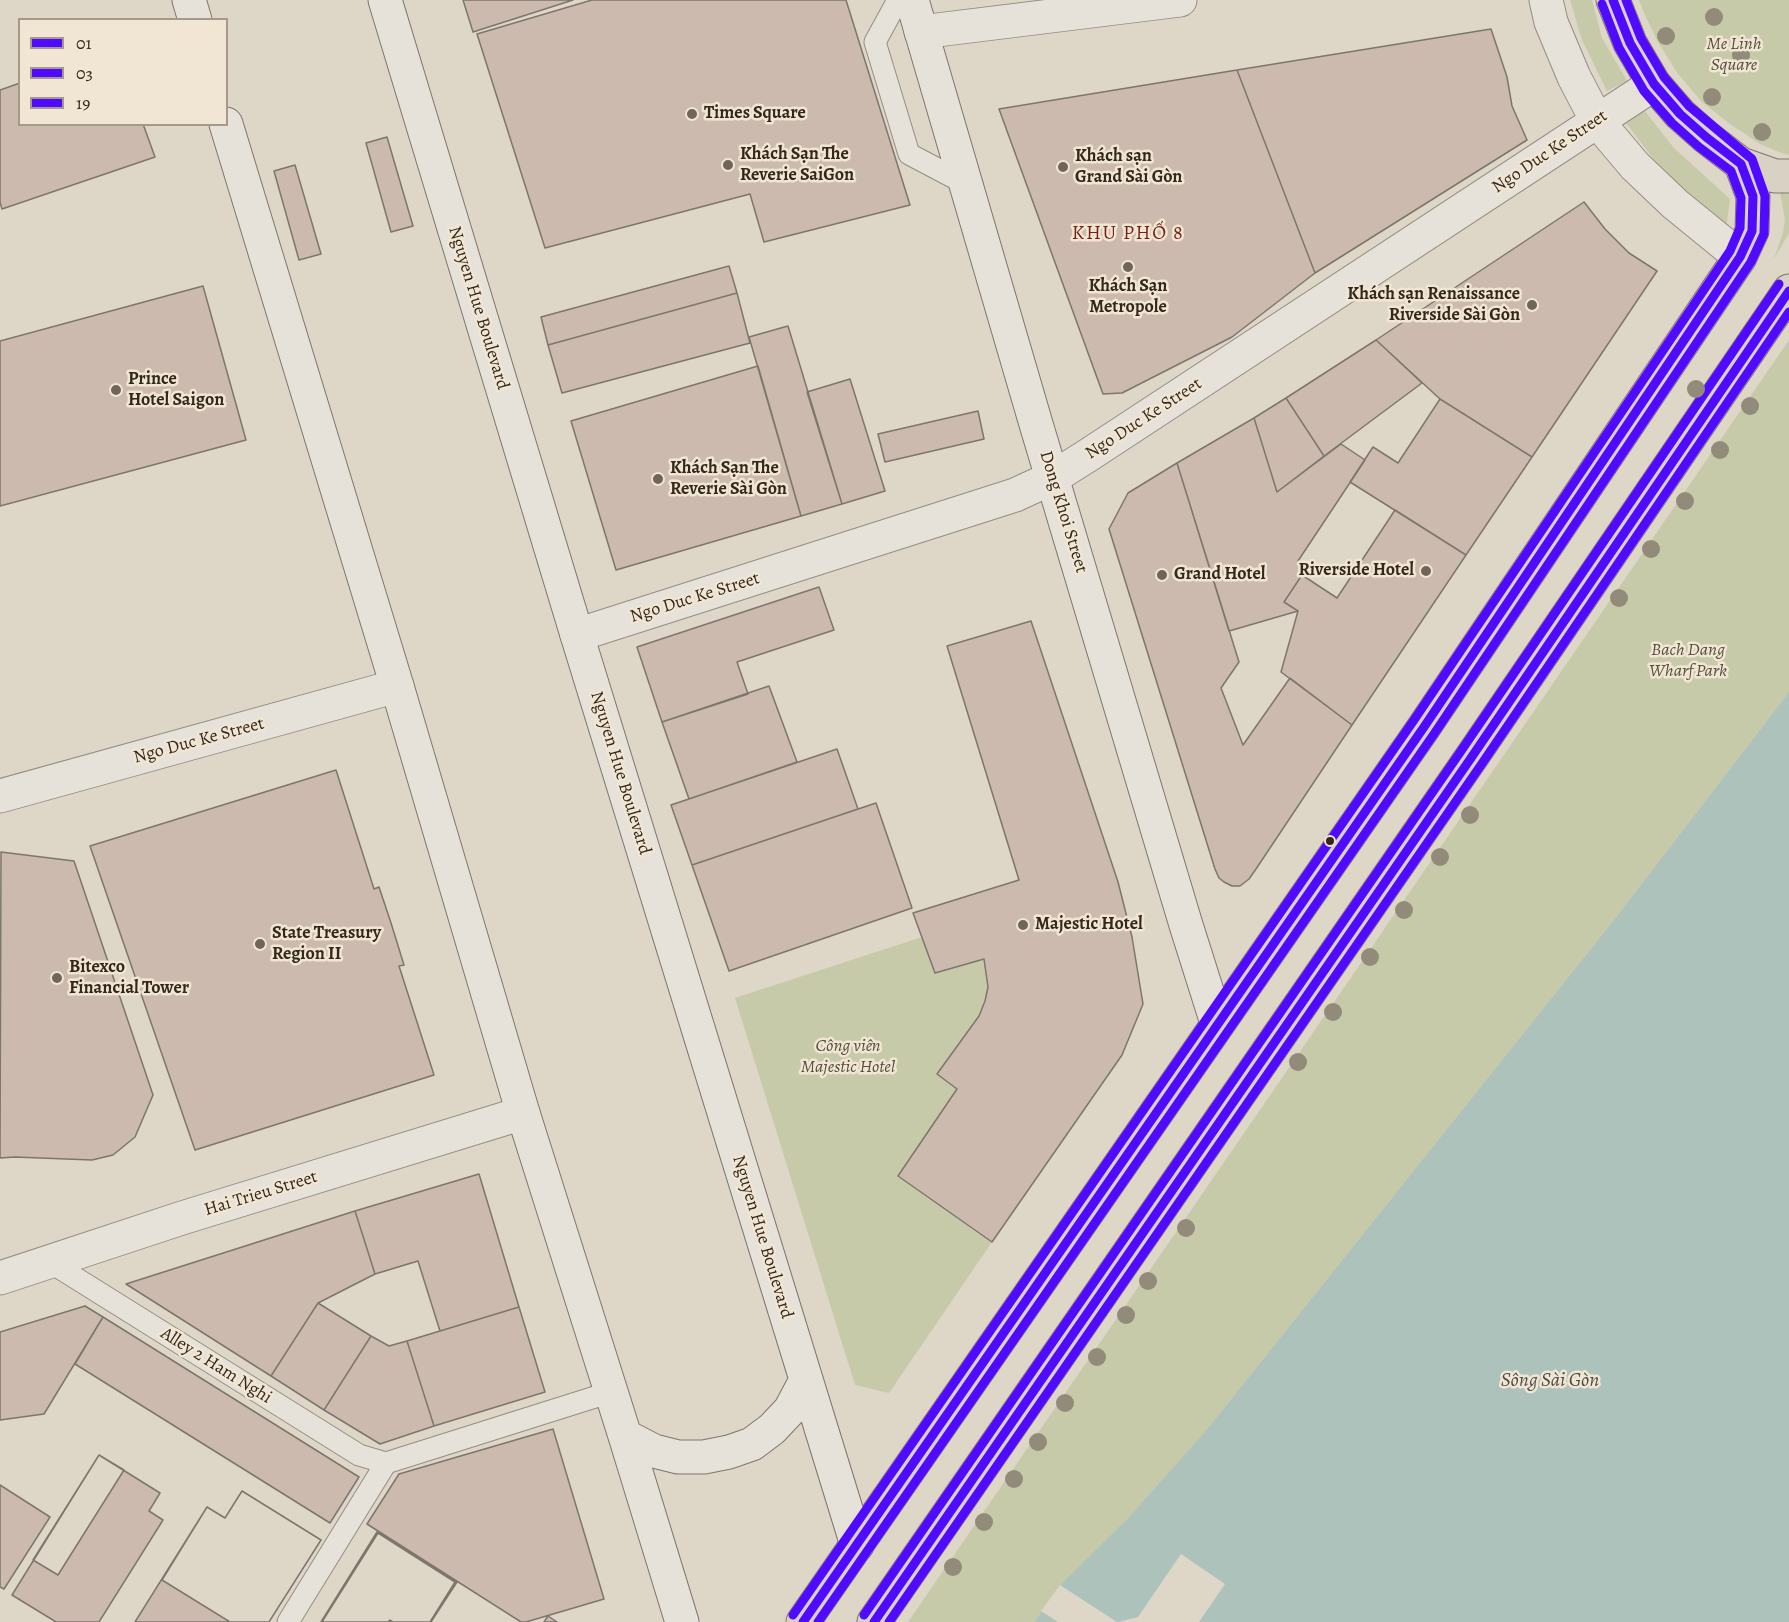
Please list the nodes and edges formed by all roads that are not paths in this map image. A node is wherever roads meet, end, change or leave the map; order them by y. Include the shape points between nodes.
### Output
1 (189, 0) edge
2 (385, 0) edge
3 (898, 0) edge
4 (912, 0) edge
5 (1546, 0) edge
6 (1613, 0) edge
7 (1168, 1) edge
8 (194, 18) edge
9 (921, 32) junction
10 (1654, 84) junction
11 (1597, 121) junction
12 (227, 126) edge
13 (1741, 164) junction
14 (1789, 176) edge
15 (966, 184) junction
16 (1740, 258) junction
17 (1789, 291) edge
18 (1052, 478) junction
19 (577, 635) junction
20 (397, 687) junction
21 (0, 796) edge
22 (1217, 1023) junction
23 (523, 1113) junction
24 (50, 1262) junction
25 (0, 1278) edge
26 (806, 1380) junction
27 (611, 1392) junction
28 (625, 1437) junction
29 (386, 1463) junction
30 (857, 1545) junction
31 (288, 1622) edge
32 (682, 1622) edge
33 (803, 1622) edge
34 (873, 1622) edge

1 - 8 street
2 - 19 street, Nguyen Hue Boulevard
3 - 15 lane via 875,42 909,154
4 - 9 street, Dong Khoi Street
5 - 11 street via 1574,77
6 - 10 main road via 1630,43
7 - 9 street
9 - 15 street, Dong Khoi Street
10 - 11 street, Ngo Duc Ke Street
10 - 13 main road via 1680,114
11 - 16 street via 1675,204
11 - 18 street, Ngo Duc Ke Street
12 - 20 street
13 - 14 main road via 1775,176
13 - 16 main road via 1753,196 1752,231
15 - 18 street, Dong Khoi Street
16 - 22 main road via 1424,727
17 - 34 main road
18 - 19 street, Ngo Duc Ke Street via 1015,495
18 - 22 street, Dong Khoi Street
19 - 26 street, Nguyen Hue Boulevard
20 - 21 street, Ngo Duc Ke Street
20 - 23 street
22 - 30 main road
23 - 24 street, Hai Trieu Street
23 - 27 street
24 - 25 street, Hai Trieu Street
24 - 29 lane, Alley 2 Ham Nghi via 359,1455
26 - 28 street via 790,1410 772,1429 729,1452 678,1457
26 - 30 street, Nguyen Hue Boulevard
27 - 28 street
27 - 29 lane
28 - 32 street
29 - 31 lane
30 - 33 main road

